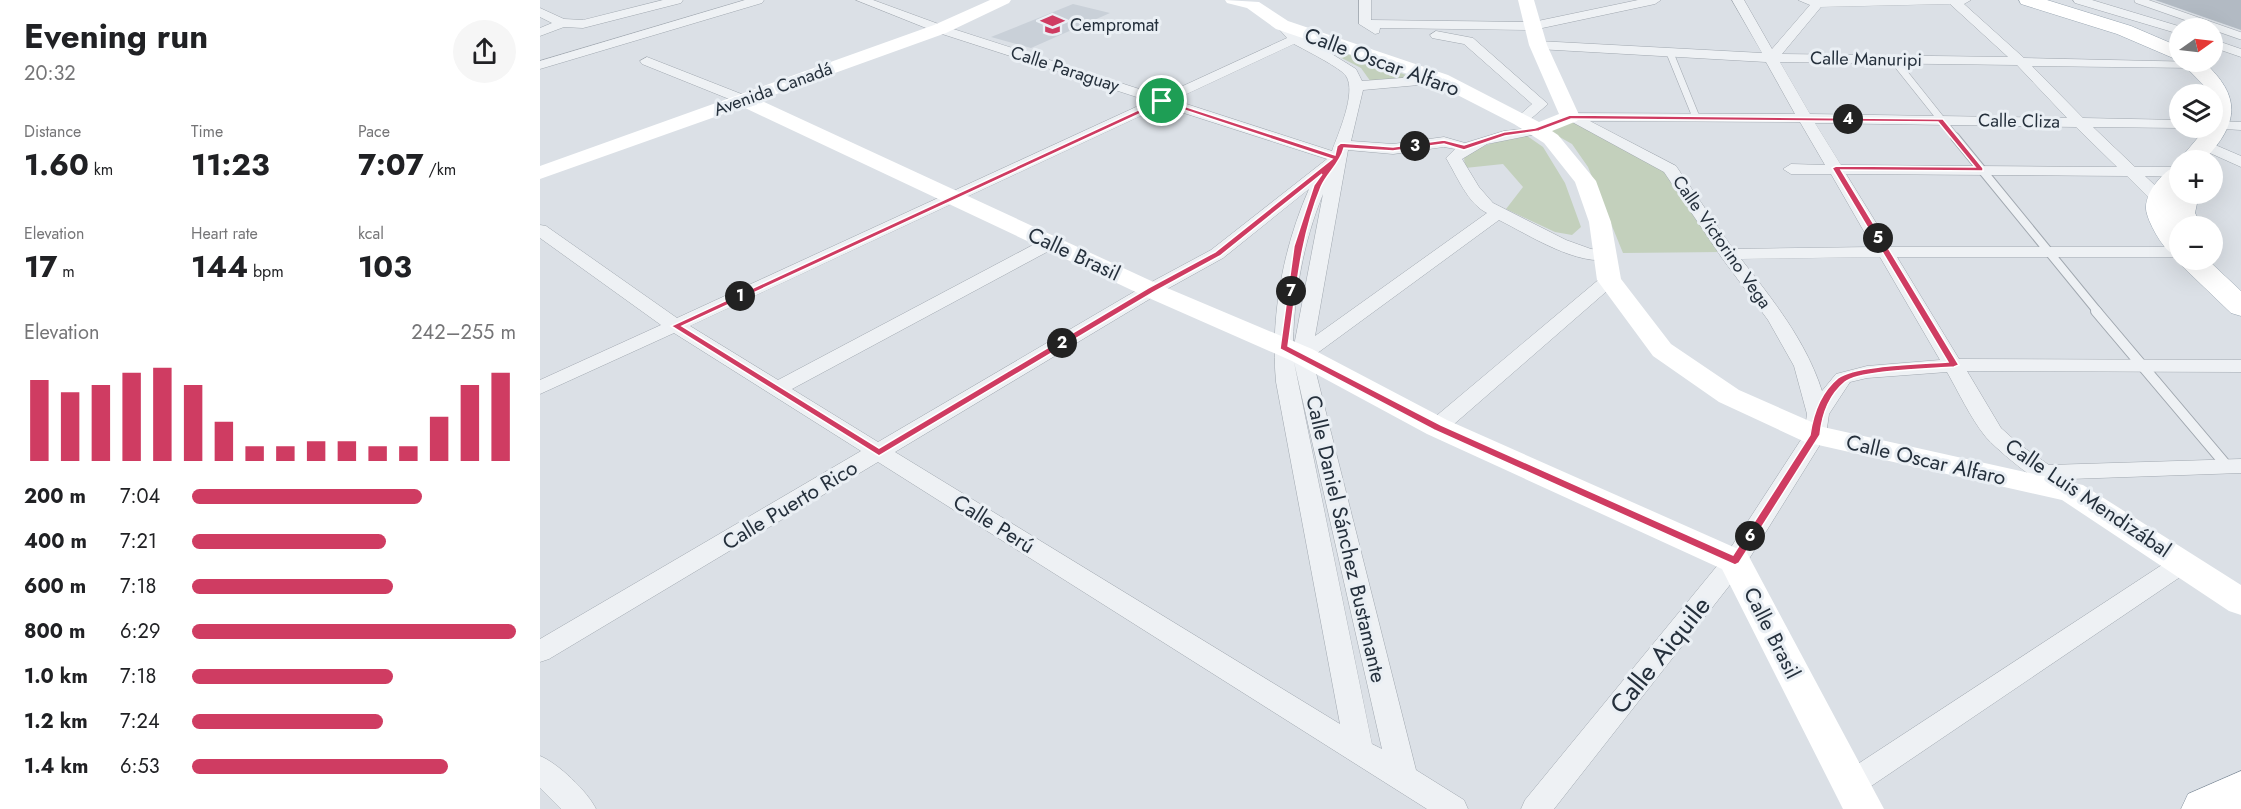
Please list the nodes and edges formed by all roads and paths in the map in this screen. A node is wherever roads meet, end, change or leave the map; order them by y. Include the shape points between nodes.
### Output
1 (677, 0) edge
2 (758, 0) edge
3 (862, 0) edge
4 (1003, 0) edge
5 (1233, 0) edge
6 (1365, 0) edge
7 (1526, 0) edge
8 (1655, 0) edge
9 (1738, 0) edge
10 (1804, 0) edge
11 (1914, 0) edge
12 (1974, 0) edge
13 (2028, 0) edge
14 (2044, 0) edge
15 (2079, 0) edge
16 (2138, 0) edge
17 (1954, 1) edge
18 (1251, 2) edge
19 (1818, 3) junction
20 (540, 12) edge
21 (562, 23) junction
22 (1365, 24) junction
23 (1282, 25) junction
24 (1533, 26) junction
25 (2169, 27) edge
26 (940, 29) junction
27 (540, 32) edge
28 (2241, 36) edge
29 (1295, 39) junction
30 (2169, 41) edge
31 (1538, 45) junction
32 (2223, 47) edge
33 (2169, 50) edge
34 (1670, 53) junction
35 (2241, 53) edge
36 (1772, 58) junction
37 (1893, 59) junction
38 (2169, 60) edge
39 (647, 61) dead end
40 (2020, 61) junction
41 (540, 65) edge
42 (2208, 72) edge
43 (2219, 72) edge
44 (1441, 79) junction
45 (1357, 86) junction
46 (2241, 89) edge
47 (744, 100) junction
48 (1162, 101) junction
49 (1570, 117) junction
50 (1696, 117) junction
51 (1805, 118) junction
52 (1940, 120) junction
53 (2079, 122) junction
54 (2169, 124) edge
55 (1529, 125) junction
56 (2222, 144) edge
57 (1464, 147) junction
58 (1339, 152) junction
59 (1791, 168) dead end
60 (1836, 168) junction
61 (1980, 170) junction
62 (2129, 171) junction
63 (540, 172) edge
64 (2169, 172) edge
65 (2169, 183) edge
66 (951, 198) junction
67 (2158, 199) junction
68 (1498, 213) junction
69 (2169, 223) edge
70 (540, 230) edge
71 (1052, 242) junction
72 (2046, 251) junction
73 (1886, 252) junction
74 (2169, 252) edge
75 (1728, 254) junction
76 (2223, 265) edge
77 (1607, 268) junction
78 (2203, 270) edge
79 (2241, 282) edge
80 (1151, 290) junction
81 (2241, 307) edge
82 (676, 326) junction
83 (1292, 351) junction
84 (1954, 365) junction
85 (2140, 365) junction
86 (2241, 366) edge
87 (540, 388) edge
88 (776, 389) junction
89 (1816, 424) junction
90 (1437, 428) junction
91 (879, 453) junction
92 (2234, 466) edge
93 (2043, 472) junction
94 (2072, 492) junction
95 (1735, 561) junction
96 (2183, 563) junction
97 (2241, 602) edge
98 (540, 652) edge
99 (1359, 750) junction
100 (540, 769) edge
101 (1403, 778) junction
102 (1851, 784) junction
103 (2241, 791) edge
104 (581, 809) edge
105 (1453, 809) edge
106 (1536, 809) edge
107 (1864, 809) edge
108 (2205, 809) edge

1 - 21 street via 596,22
2 - 41 street
3 - 26 street, Calle Paraguay
4 - 26 street, Avenida Canadá
5 - 18 street
6 - 22 street
7 - 24 street
8 - 24 street
9 - 36 street, Calle Luis Mendizábal
10 - 19 street
11 - 17 street
11 - 19 street
12 - 17 street
13 - 33 main road via 2124,30
14 - 30 main road
15 - 25 street
16 - 28 lane
17 - 40 street
18 - 23 street, Calle Oscar Alfaro
19 - 36 street
20 - 21 street
21 - 27 street
22 - 24 street
22 - 55 street via 1394,34 1468,41 1541,104
23 - 29 street
23 - 44 street, Calle Oscar Alfaro
24 - 31 street
26 - 47 street, Avenida Canadá
26 - 48 street, Calle Paraguay
29 - 45 street via 1352,72
29 - 48 street
31 - 34 street, Calle Manuripi
31 - 49 street
32 - 35 street
34 - 36 street, Calle Manuripi
34 - 50 lane
36 - 37 street, Calle Manuripi
36 - 51 street, Calle Luis Mendizábal
37 - 40 street, Calle Manuripi
37 - 52 lane
38 - 40 street, Calle Manuripi
39 - 47 street, Calle Brasil
40 - 53 street
42 - 56 main road via 2227,93 2230,104
43 - 46 main road via 2232,78
44 - 45 street
44 - 55 street, Calle Oscar Alfaro
45 - 58 street, Calle Daniel Sánchez Bustamante
47 - 63 street, Avenida Canadá
47 - 66 street, Calle Brasil
48 - 58 street, Calle Paraguay
48 - 66 street
49 - 50 street, Calle Cliza
49 - 55 street
49 - 75 street, Calle Victorino Vega via 1670,169
50 - 51 street, Calle Cliza
51 - 52 street, Calle Cliza
51 - 60 street, Calle Luis Mendizábal
52 - 53 street, Calle Cliza
52 - 61 lane
53 - 54 street, Calle Cliza
53 - 62 street
55 - 57 street
55 - 77 street, Calle Oscar Alfaro via 1551,139 1585,181 1600,222
57 - 58 street, Calle Paraguay via 1444,142
57 - 68 street via 1454,158 1487,207
58 - 80 street, Calle Puerto Rico via 1217,254
58 - 83 street, Calle Daniel Sánchez Bustamante
59 - 60 street
60 - 61 street
60 - 73 street, Calle Luis Mendizábal
61 - 62 street
61 - 72 lane
62 - 64 street
62 - 67 street
65 - 67 main road
66 - 71 street, Calle Brasil
66 - 82 street
67 - 69 main road via 2161,219
68 - 77 street via 1589,254
68 - 83 street
70 - 82 street, Calle Perú
71 - 80 street, Calle Brasil
71 - 88 street
72 - 73 street
72 - 74 street
72 - 85 lane
73 - 75 street
73 - 84 street, Calle Luis Mendizábal
75 - 89 street, Calle Victorino Vega via 1777,319 1804,366
76 - 79 main road
77 - 89 street, Calle Oscar Alfaro via 1662,350 1729,396
77 - 90 street
78 - 81 main road
80 - 83 street, Calle Brasil
80 - 91 street, Calle Puerto Rico
82 - 87 street
82 - 88 street, Calle Perú
83 - 90 street, Calle Brasil
83 - 99 street, Calle Daniel Sánchez Bustamante via 1286,382
83 - 101 street, Calle Daniel Sánchez Bustamante
84 - 85 street, Calle Aiquile
84 - 89 street, Calle Aiquile via 1867,372 1843,378
84 - 93 street, Calle Luis Mendizábal via 1993,432
85 - 86 street, Calle Aiquile
85 - 92 lane
88 - 91 street, Calle Perú
89 - 94 street, Calle Oscar Alfaro
89 - 95 street, Calle Aiquile
90 - 95 street, Calle Brasil
91 - 98 street, Calle Puerto Rico
91 - 99 street, Calle Perú
92 - 93 street
93 - 94 street, Calle Luis Mendizábal
94 - 96 street, Calle Luis Mendizábal
95 - 102 street, Calle Brasil
95 - 106 street, Calle Aiquile
96 - 97 street, Calle Luis Mendizábal
96 - 102 street
99 - 101 street, Calle Perú
100 - 104 street
101 - 105 street, Calle Perú
102 - 107 street, Calle Brasil
103 - 108 main road

